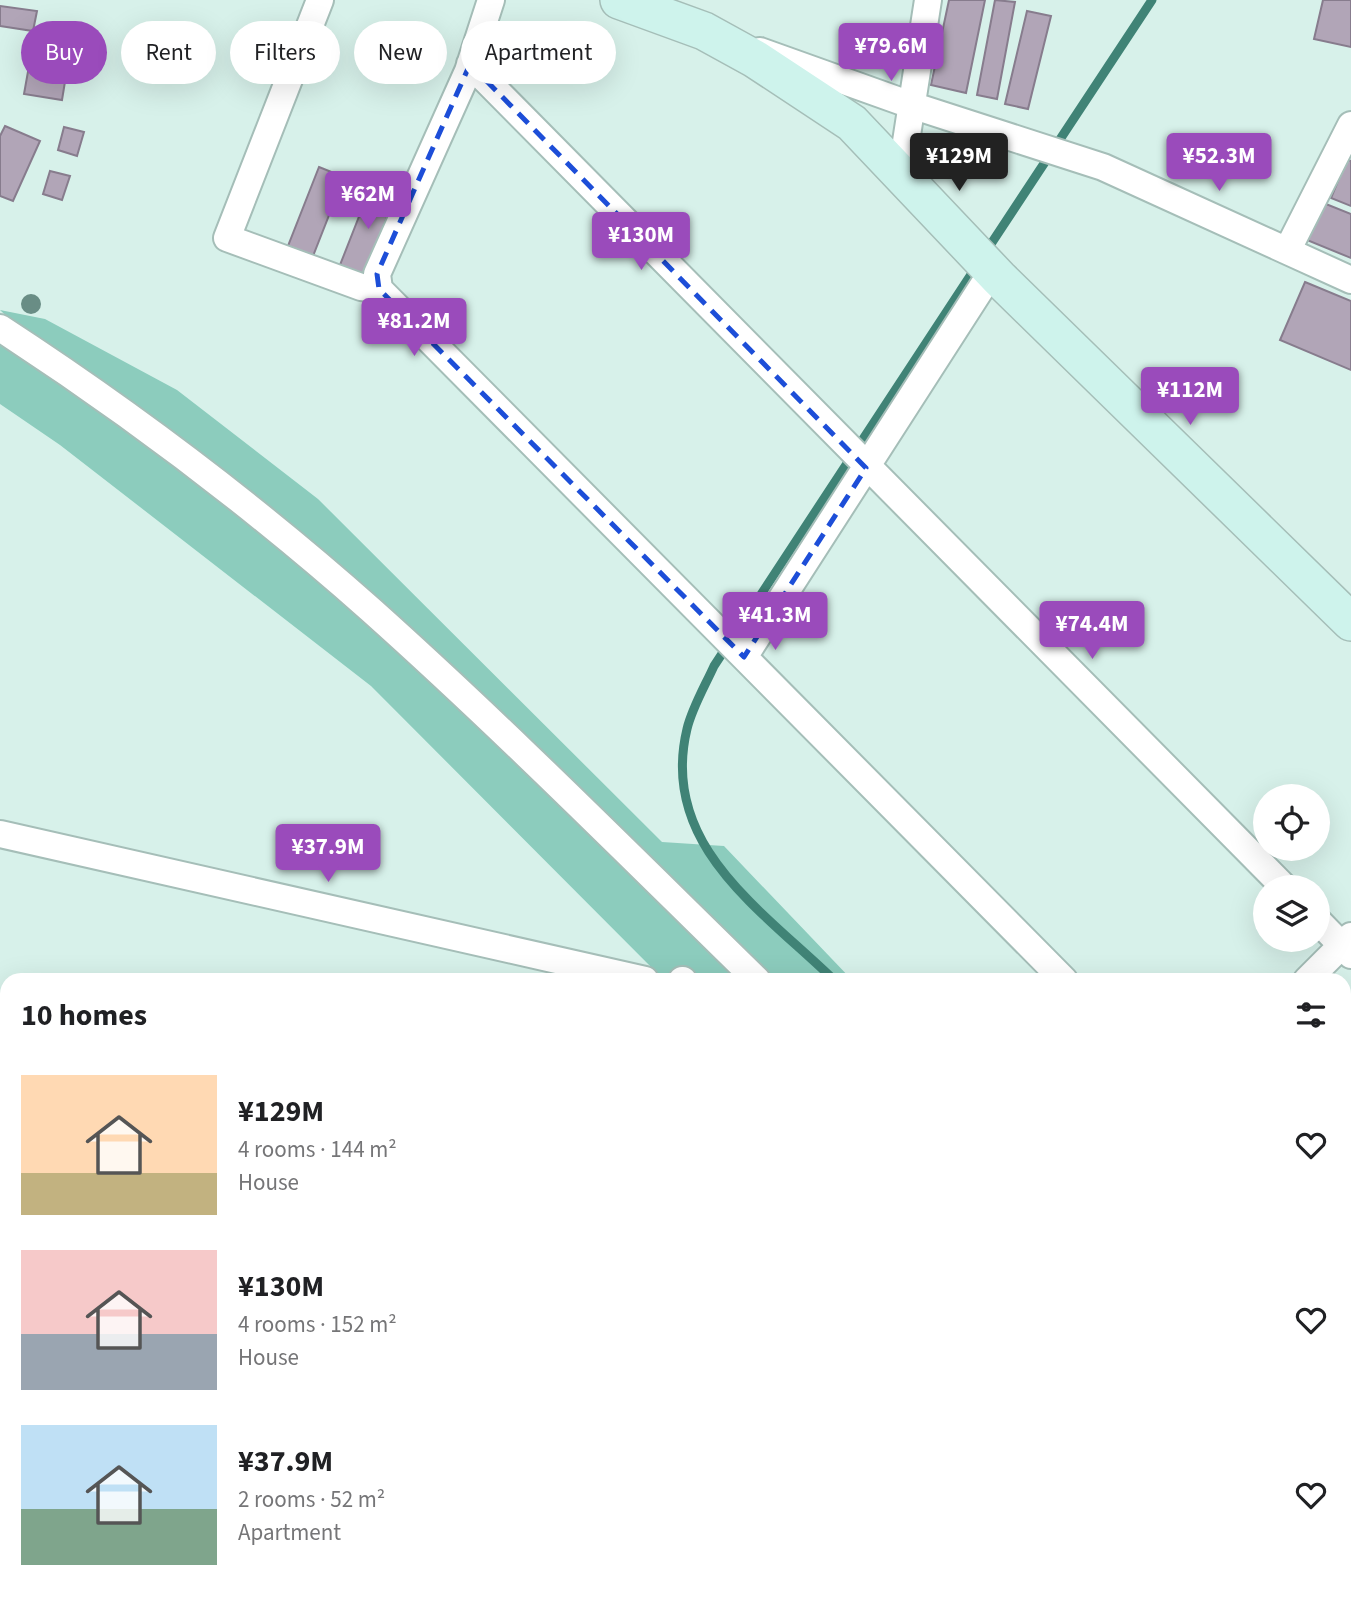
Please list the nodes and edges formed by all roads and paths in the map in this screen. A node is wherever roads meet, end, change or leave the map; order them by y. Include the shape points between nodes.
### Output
1 (320, 0) edge
2 (491, 0) edge
3 (620, 0) edge
4 (928, 0) edge
5 (484, 21) edge
6 (704, 30) junction
7 (461, 84) edge
8 (490, 84) edge
9 (911, 105) junction
10 (1351, 125) edge
11 (901, 174) junction
12 (1287, 251) junction
13 (984, 261) junction
14 (1351, 281) edge
15 (379, 289) junction
16 (0, 328) edge
17 (866, 468) junction
18 (1351, 622) edge
19 (744, 657) junction
20 (0, 834) edge
21 (1272, 875) edge
22 (1330, 931) edge
23 (1348, 945) edge
24 (614, 973) edge
25 (750, 973) edge
26 (1057, 973) edge
27 (1315, 973) edge

1 - 15 street via 227,238 361,287
2 - 5 street
3 - 6 street
4 - 9 street
6 - 9 street
6 - 11 street via 852,124
7 - 15 street via 377,274
8 - 17 street
9 - 11 street
9 - 12 street via 1103,167
10 - 12 street
11 - 13 street
12 - 14 street
13 - 17 street
13 - 18 street
15 - 19 street
16 - 25 street via 108,400 369,608
17 - 19 street
17 - 21 street
19 - 26 street
20 - 24 street
22 - 23 street
23 - 27 street

